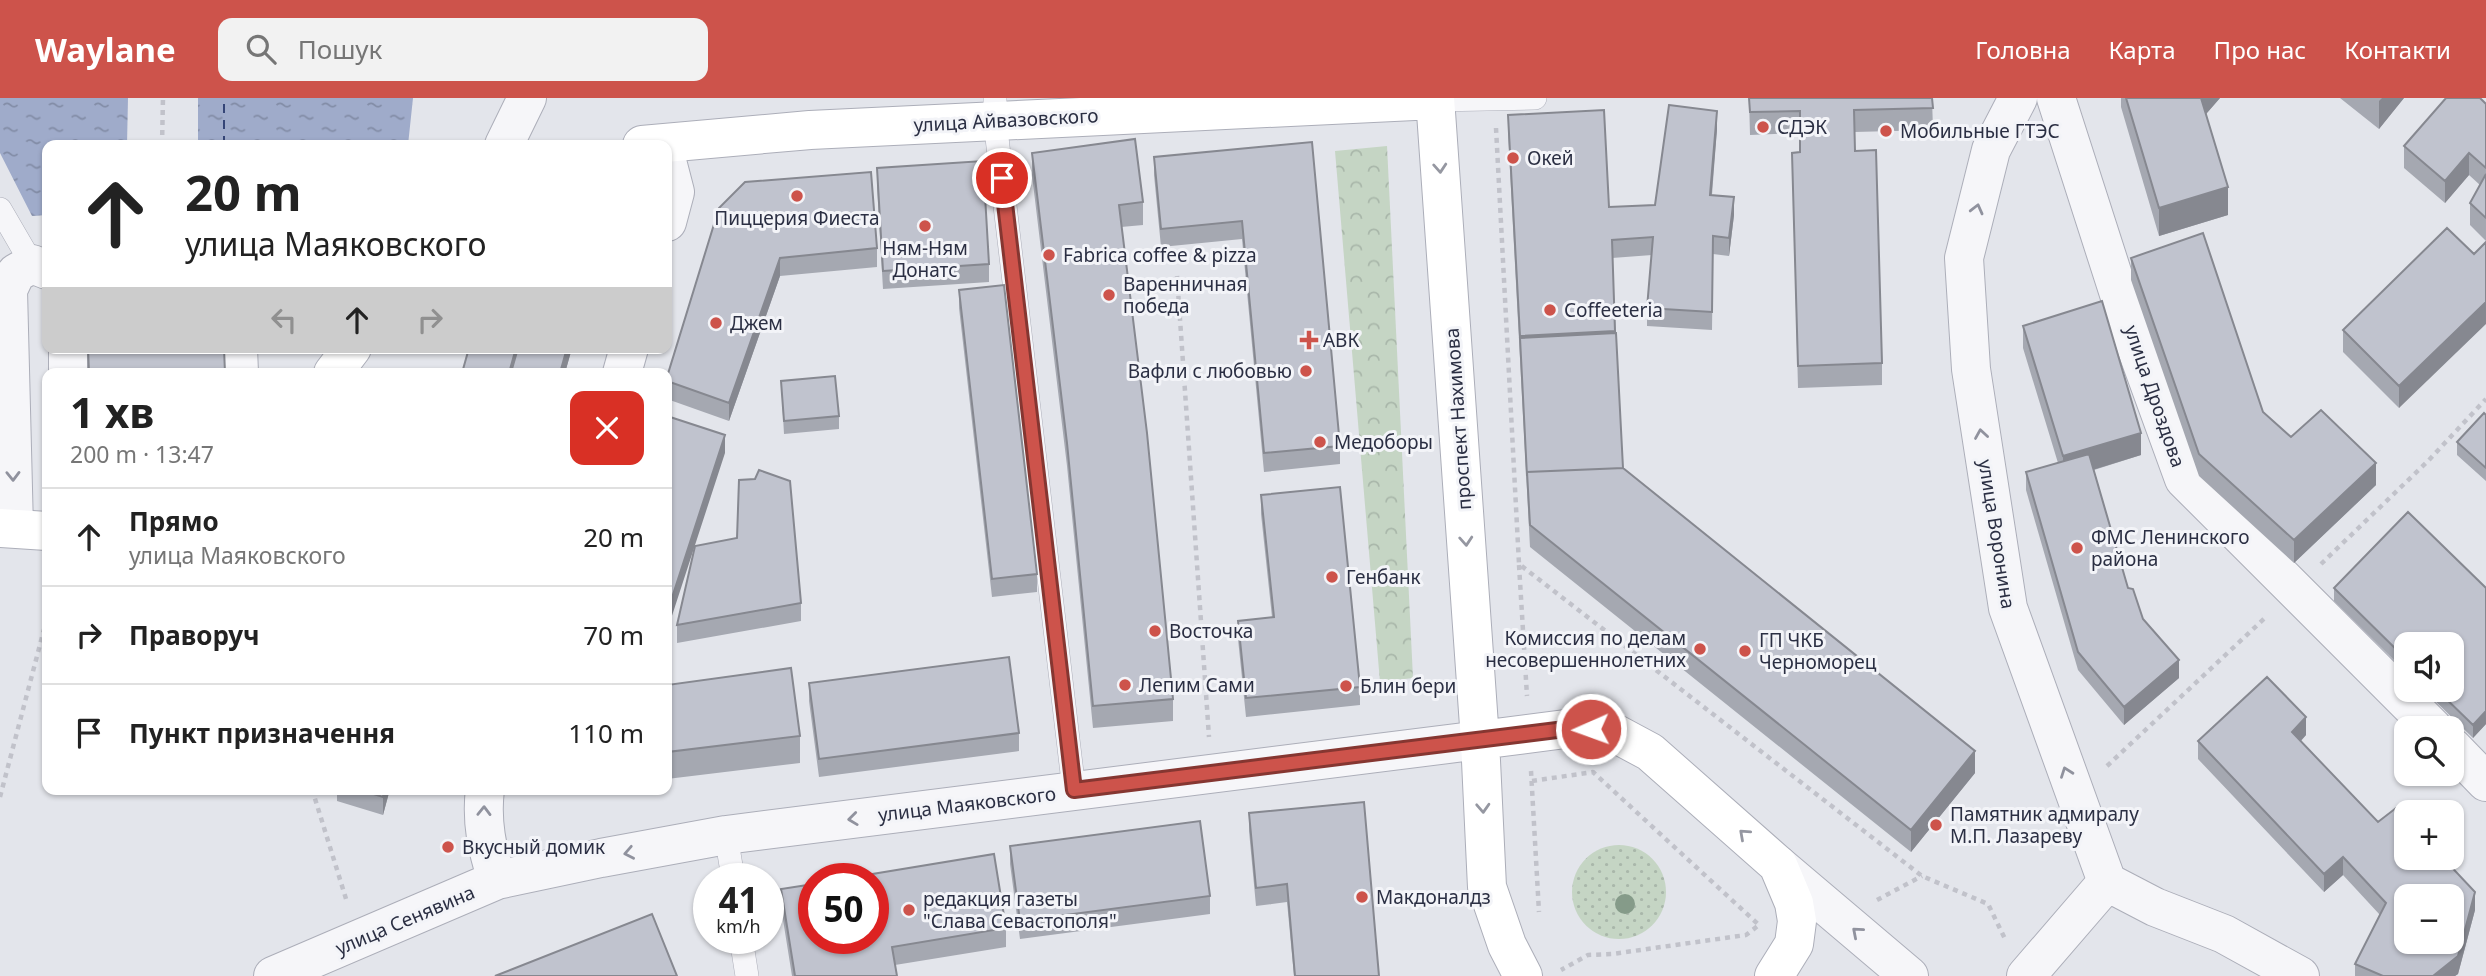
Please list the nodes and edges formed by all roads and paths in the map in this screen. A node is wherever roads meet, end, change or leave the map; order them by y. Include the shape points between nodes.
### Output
1 (163, 98) edge
2 (527, 98) edge
3 (1535, 98) edge
4 (2018, 98) edge
5 (2056, 98) edge
6 (1435, 99) edge
7 (1494, 100) junction
8 (995, 109) edge
9 (163, 140) edge
10 (506, 140) edge
11 (672, 146) edge
12 (672, 184) edge
13 (672, 203) edge
14 (0, 209) edge
15 (40, 267) edge
16 (1177, 276) dead end
17 (347, 354) edge
18 (337, 368) edge
19 (2486, 399) edge
20 (20, 529) edge
21 (1518, 564) junction
22 (2296, 589) junction
23 (42, 637) edge
24 (1527, 704) dead end
25 (2421, 716) edge
26 (1480, 740) junction
27 (2464, 759) edge
28 (1531, 768) dead end
29 (1211, 773) junction
30 (1532, 781) junction
31 (2486, 782) edge
32 (1074, 790) junction
33 (314, 795) edge
34 (484, 795) edge
35 (2074, 796) junction
36 (0, 797) edge
37 (726, 835) junction
38 (731, 863) edge
39 (1778, 865) junction
40 (1922, 876) junction
41 (498, 880) junction
42 (2107, 881) junction
43 (1487, 887) junction
44 (1867, 905) dead end
45 (1539, 913) dead end
46 (358, 940) junction
47 (744, 954) edge
48 (2019, 964) edge
49 (1539, 968) edge
50 (273, 976) edge
51 (747, 976) edge
52 (1491, 976) edge
53 (1774, 976) edge
54 (1909, 976) edge
55 (2300, 976) edge

1 - 9 path
2 - 10 street
3 - 7 lane
35 -> 4 street, улица Воронина via 2008,608 1971,369 1964,258 1991,150
5 - 22 street, улица Дроздова via 2184,479
6 - 7 lane
6 - 8 main road, улица Айвазовского
6 -> 26 main road, проспект Нахимова
7 - 21 path
8 - 11 main road, улица Айвазовского
8 - 32 lane
12 - 13 street
14 - 15 lane
15 -> 20 street via 16,273 8,290
16 - 29 path
17 - 18 main road
19 - 22 path
21 - 24 path
21 - 40 path
22 - 25 street, улица Дроздова
22 - 35 path
23 - 36 path
26 - 29 street, улица Маяковского
39 -> 26 main road via 1650,752 1609,730 1573,728
26 -> 43 main road, проспект Нахимова
27 - 31 street
28 - 30 path
29 - 32 street, улица Маяковского
30 - 45 path
30 - 49 path via 1593,772 1759,925 1746,935 1588,956 1562,971
32 -> 37 street, улица Маяковского
33 - 46 path
41 -> 34 street via 486,847
35 - 42 street, улица Воронина
37 - 38 lane
37 -> 41 street, улица Маяковского
39 - 53 main road via 1797,921 1794,944
54 -> 39 street
40 - 44 path
40 - 48 path via 1988,904
41 - 46 street, улица Сенявина
42 - 48 street
42 - 55 street via 2155,907 2224,934
43 - 49 main road via 1507,945
43 - 52 main road, проспект Нахимова
46 - 50 street, улица Сенявина
47 - 51 lane

